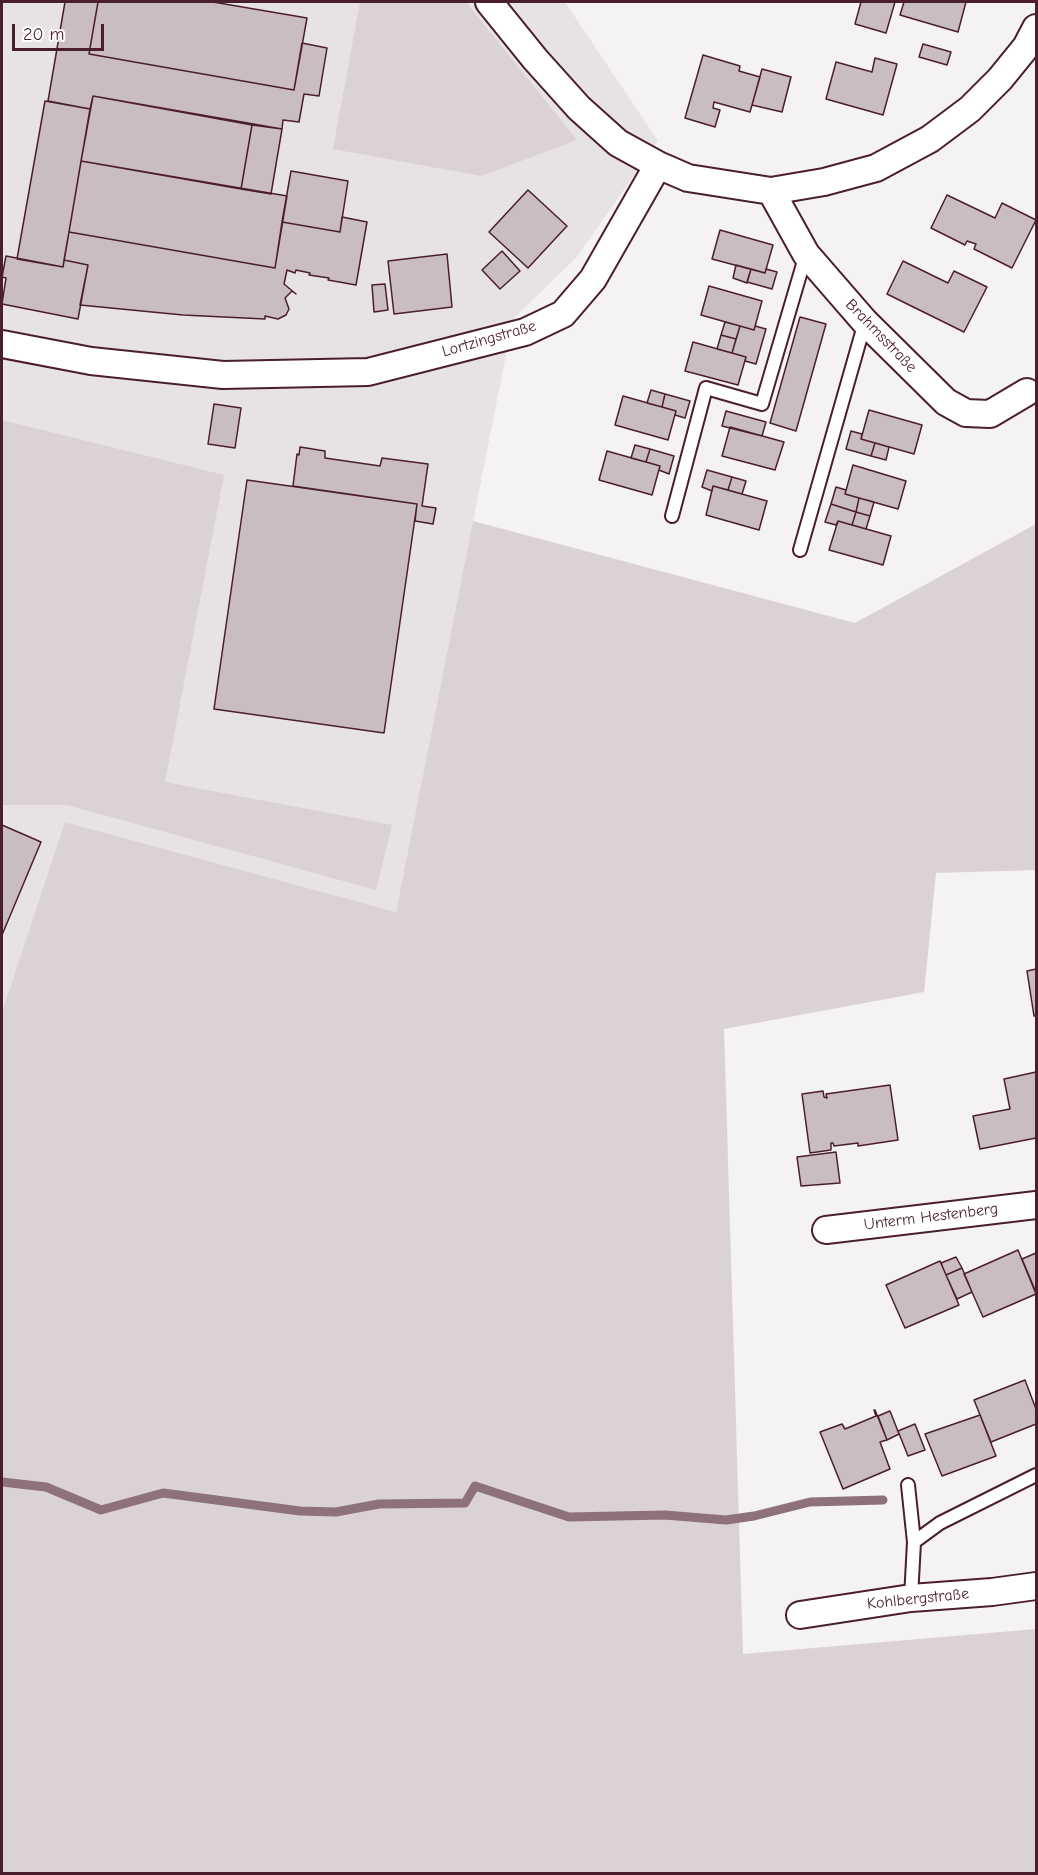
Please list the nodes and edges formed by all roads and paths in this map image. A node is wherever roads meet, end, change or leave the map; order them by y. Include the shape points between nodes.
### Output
1 (489, 2) edge
2 (1036, 28) edge
3 (658, 165) junction
4 (771, 191) junction
5 (806, 254) junction
6 (865, 322) junction
7 (2, 344) edge
8 (1027, 392) dead end
9 (672, 516) dead end
10 (800, 550) dead end
11 (1036, 1205) edge
12 (826, 1230) dead end
13 (1036, 1475) edge
14 (908, 1485) dead end
15 (914, 1542) junction
16 (1036, 1586) edge
17 (911, 1598) junction
18 (800, 1615) dead end

1 - 3 street via 579,108 618,143
2 - 4 street via 1000,79 970,109 930,139 876,168
3 - 4 street via 688,178
3 - 7 street, Lortzingstraße via 593,279 563,314 525,332 369,372 346,373 223,375 91,361
4 - 5 street, Brahmsstraße
5 - 6 street, Brahmsstraße
5 - 9 lane via 762,404 706,388
6 - 8 street, Brahmsstraße via 946,402 966,413 990,414
6 - 10 lane
11 - 12 street, Unterm Hestenberg
13 - 15 lane via 940,1523
14 - 15 lane
15 - 17 lane
16 - 17 street, Kohlbergstraße
17 - 18 street, Kohlbergstraße

